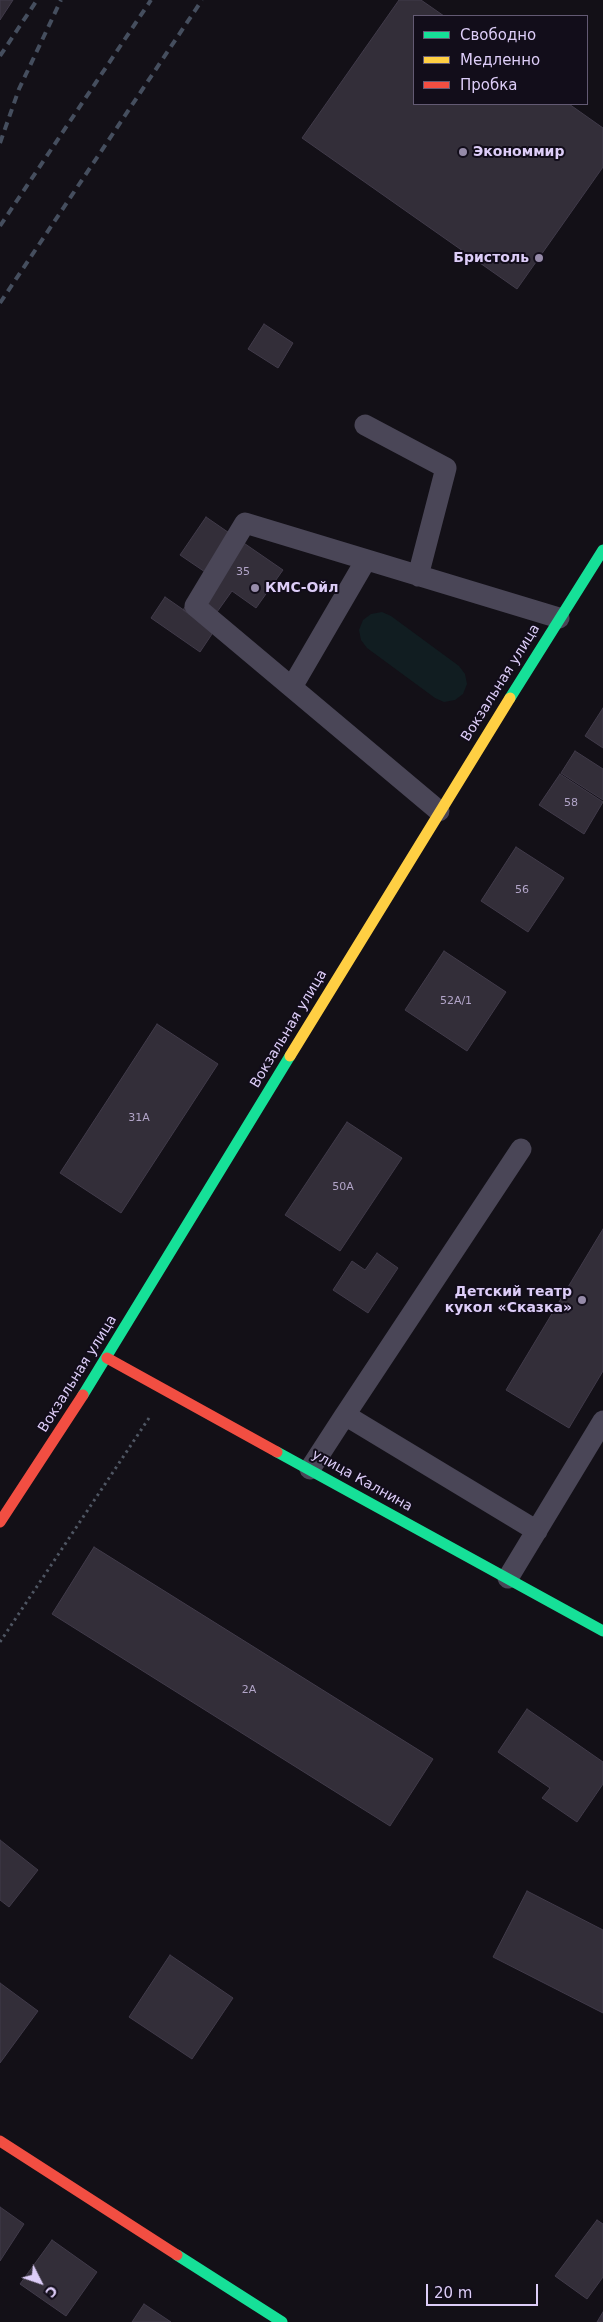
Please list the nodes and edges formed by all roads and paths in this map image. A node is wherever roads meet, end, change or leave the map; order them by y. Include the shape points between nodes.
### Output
1 (365, 426) dead end
2 (603, 550) edge
3 (366, 560) junction
4 (418, 576) junction
5 (559, 618) junction
6 (292, 687) junction
7 (440, 811) junction
8 (521, 1149) dead end
9 (107, 1358) junction
10 (167, 1391) junction
11 (345, 1415) junction
12 (603, 1421) edge
13 (310, 1469) junction
14 (0, 1522) edge
15 (537, 1531) junction
16 (508, 1578) junction
17 (603, 1630) edge
18 (0, 1642) edge
19 (0, 2141) edge
20 (282, 2322) edge

1 - 4 lane via 446,468
2 - 5 main road, Вокзальная улица
3 - 4 lane
3 - 6 lane
3 - 6 lane via 245,523 196,606
4 - 5 lane
5 - 7 main road, Вокзальная улица
6 - 7 lane
7 - 9 main road, Вокзальная улица
8 - 11 lane
9 - 10 main road, улица Калнина
9 - 14 main road, Вокзальная улица
10 - 13 main road, улица Калнина
10 - 18 path
11 - 13 lane
11 - 15 lane
12 - 15 lane
13 - 16 main road, улица Калнина
15 - 16 lane
16 - 17 main road, улица Калнина
19 - 20 main road

